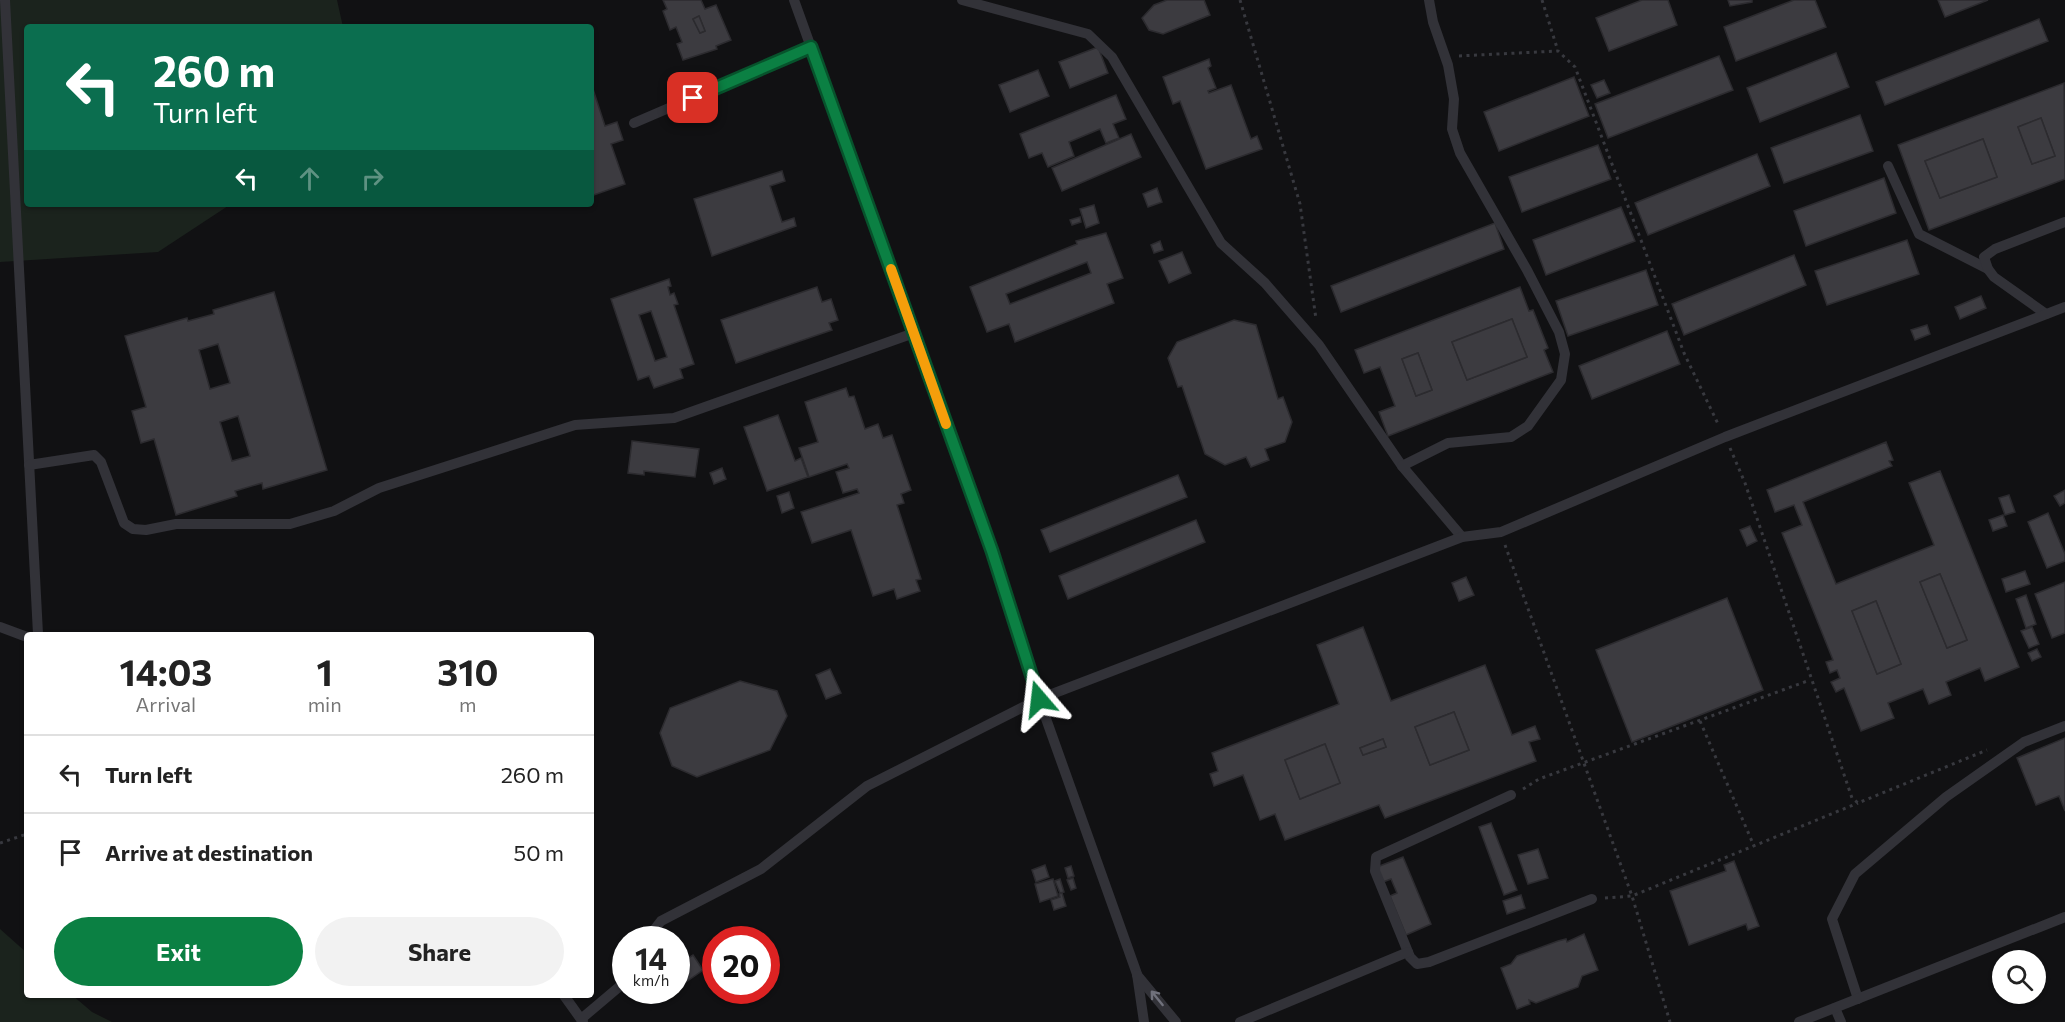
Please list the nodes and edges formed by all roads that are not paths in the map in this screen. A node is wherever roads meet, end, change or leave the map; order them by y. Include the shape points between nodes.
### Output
1 (5, 0) edge
2 (794, 0) edge
3 (962, 0) edge
4 (1429, 0) edge
5 (811, 47) junction
6 (634, 123) dead end
7 (1888, 166) dead end
8 (2065, 222) edge
9 (1988, 269) junction
10 (2065, 307) edge
11 (2046, 314) junction
12 (914, 333) junction
13 (29, 465) junction
14 (1402, 466) junction
15 (1462, 537) junction
16 (0, 627) edge
17 (38, 632) edge
18 (24, 636) edge
19 (1039, 699) junction
20 (2065, 726) edge
21 (1511, 795) road end
22 (1592, 899) road end
23 (2065, 916) edge
24 (657, 926) edge
25 (1408, 952) junction
26 (1137, 974) junction
27 (612, 993) edge
28 (566, 998) edge
29 (1858, 999) junction
30 (1835, 1008) junction
31 (582, 1020) edge
32 (1144, 1022) edge
33 (1176, 1022) edge
34 (1240, 1022) edge
35 (1799, 1022) edge
36 (1841, 1022) edge

1 - 13 lane
2 - 5 lane
3 - 14 lane via 1088,34 1112,57 1221,243 1265,283 1319,345
4 - 14 lane via 1454,99 1452,129 1460,153 1527,270 1565,354 1561,380 1528,426 1511,437 1448,443
5 - 6 lane
5 - 12 lane
7 - 9 lane via 1919,234
8 - 9 lane via 1995,249 1984,257
9 - 11 lane
10 - 11 lane
11 - 15 lane via 1725,437 1501,532
12 - 13 lane via 674,417 575,425 379,488 334,511 290,524 176,524 133,529 124,523 101,462 94,455
12 - 19 lane via 992,551
13 - 17 lane
14 - 15 lane
15 - 19 lane
16 - 18 lane
19 - 24 lane via 867,786 761,869
19 - 26 lane
20 - 29 lane via 2024,742 1969,778 1855,874 1832,919
21 - 25 lane via 1376,857 1375,871
22 - 25 lane via 1429,962 1417,964
23 - 29 lane
25 - 34 lane
26 - 32 lane
33 -> 26 lane
27 - 31 lane
28 - 31 lane
29 - 30 lane
30 - 35 lane
30 - 36 lane

